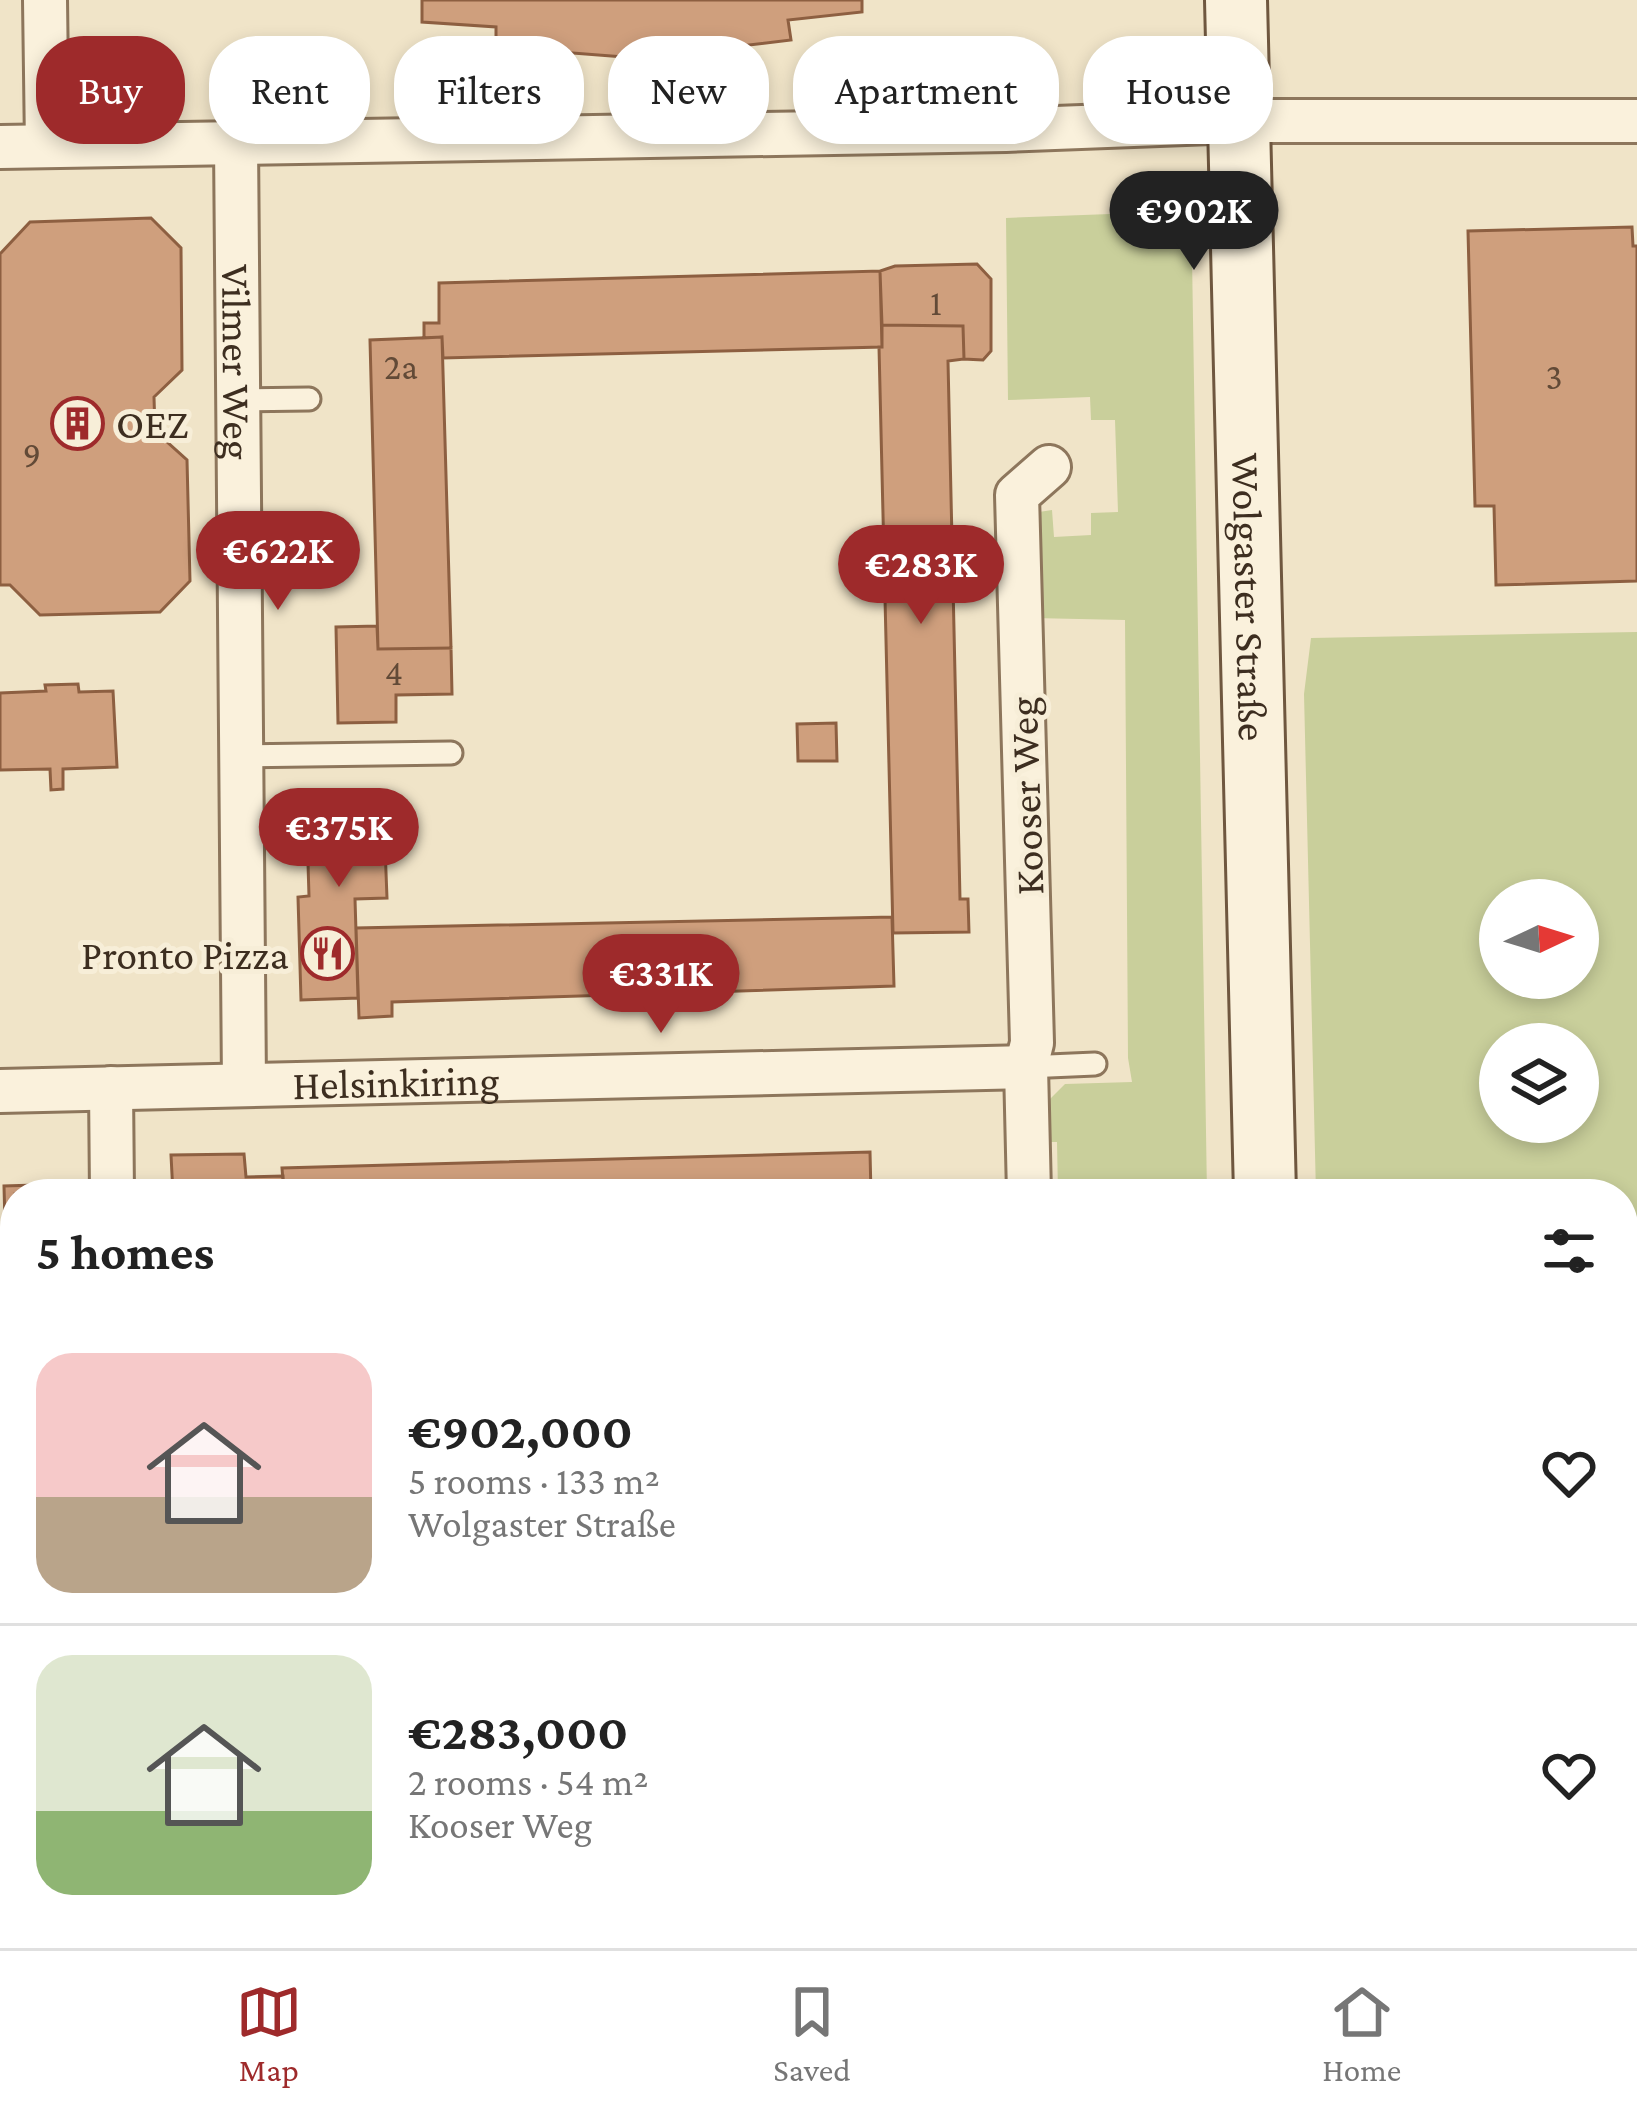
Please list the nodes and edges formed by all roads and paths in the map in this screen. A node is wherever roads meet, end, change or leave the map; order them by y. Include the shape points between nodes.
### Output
1 (45, 0) edge
2 (1236, 0) edge
3 (1237, 36) edge
4 (1273, 121) edge
5 (1637, 121) edge
6 (1083, 127) edge
7 (370, 141) edge
8 (209, 143) edge
9 (236, 144) edge
10 (1239, 144) edge
11 (47, 146) junction
12 (0, 147) edge
13 (309, 399) dead end
14 (238, 400) junction
15 (1049, 467) dead end
16 (451, 753) dead end
17 (241, 756) junction
18 (1095, 1064) dead end
19 (1026, 1067) junction
20 (244, 1084) junction
21 (111, 1088) junction
22 (0, 1091) edge
23 (112, 1179) edge
24 (1029, 1179) edge
25 (1265, 1179) edge

1 - 11 street
2 - 3 main road, Wolgaster Straße
4 - 5 street
6 - 7 street
8 - 11 street
9 - 14 street, Vilmer Weg
10 - 25 main road, Wolgaster Straße
11 - 12 street
13 - 14 lane
14 - 17 street, Vilmer Weg
15 - 19 street, Kooser Weg via 1017,495 1032,1043
16 - 17 lane
17 - 20 street, Vilmer Weg
18 - 19 lane
19 - 20 street, Helsinkiring
19 - 24 street
20 - 21 street, Helsinkiring
21 - 22 street, Helsinkiring
21 - 23 street

